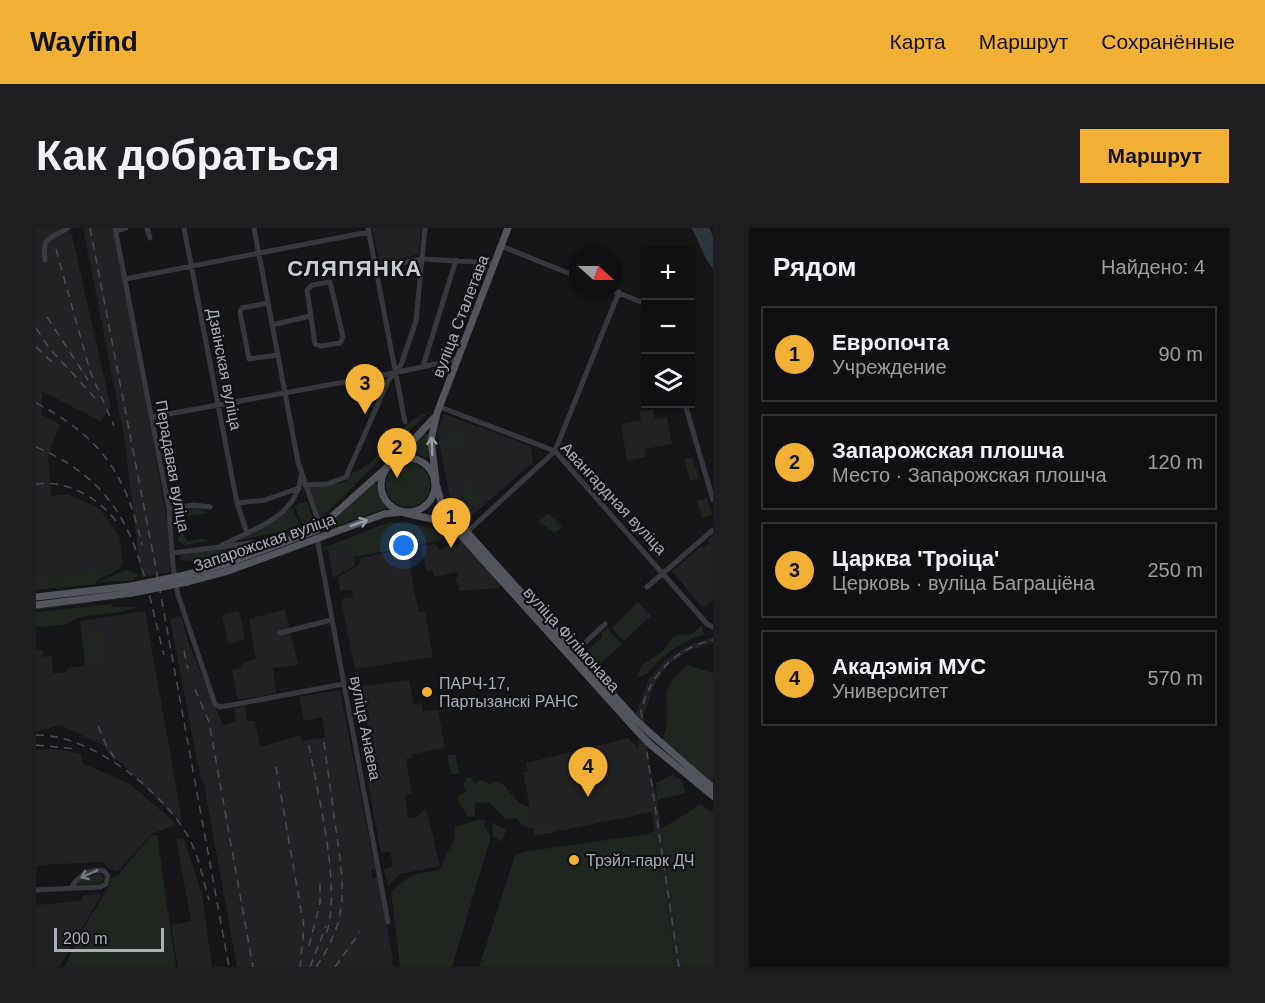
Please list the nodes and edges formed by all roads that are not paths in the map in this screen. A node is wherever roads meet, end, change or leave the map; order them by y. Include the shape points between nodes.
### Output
1 (68, 228) edge
2 (126, 228) edge
3 (147, 228) edge
4 (184, 228) edge
5 (254, 228) edge
6 (425, 228) edge
7 (508, 228) edge
8 (116, 230) edge
9 (368, 230) edge
10 (150, 238) dead end
11 (501, 246) junction
12 (259, 255) junction
13 (422, 259) junction
14 (45, 260) dead end
15 (456, 260) junction
16 (494, 263) junction
17 (192, 267) junction
18 (376, 268) junction
19 (569, 273) edge
20 (125, 279) junction
21 (623, 295) edge
22 (613, 300) edge
23 (641, 302) edge
24 (268, 303) junction
25 (310, 316) junction
26 (272, 325) junction
27 (278, 355) junction
28 (458, 359) junction
29 (423, 366) junction
30 (394, 373) junction
31 (285, 392) junction
32 (218, 404) junction
33 (686, 408) edge
34 (439, 410) junction
35 (152, 417) junction
36 (405, 422) dead end
37 (555, 451) junction
38 (389, 465) junction
39 (436, 482) junction
40 (302, 486) junction
41 (713, 500) edge
42 (237, 502) junction
43 (210, 507) dead end
44 (169, 509) junction
45 (404, 513) junction
46 (318, 520) junction
47 (328, 522) junction
48 (317, 530) junction
49 (713, 530) edge
50 (467, 532) junction
51 (247, 533) junction
52 (298, 538) junction
53 (317, 538) junction
54 (218, 547) junction
55 (172, 553) junction
56 (664, 572) junction
57 (186, 579) junction
58 (647, 587) dead end
59 (132, 590) junction
60 (36, 597) edge
61 (36, 604) edge
62 (331, 620) junction
63 (605, 624) dead end
64 (713, 627) edge
65 (280, 633) dead end
66 (575, 652) junction
67 (583, 668) junction
68 (343, 684) junction
69 (713, 788) edge
70 (713, 796) edge
71 (72, 887) junction
72 (36, 890) edge
73 (388, 922) dead end

1 - 14 street via 46,241
2 - 8 street
3 - 10 street
4 - 17 street, Дзвінская вуліца
5 - 12 street
6 - 13 street
7 - 11 main road, вуліца Сталетава
8 - 20 street, Перадавая вуліца
9 - 12 street
9 - 18 street
11 - 16 main road, вуліца Сталетава
11 - 19 street
12 - 17 street
12 - 24 street
13 - 15 street
13 - 18 street
13 - 30 street via 416,321 401,365
15 - 16 street
15 - 29 street
16 - 28 main road, вуліца Сталетава
17 - 20 street
17 - 32 street, Дзвінская вуліца
18 - 30 street
20 - 35 street, Перадавая вуліца
21 - 23 street
22 - 37 street
24 - 26 street
24 - 27 street via 242,308 240,312 249,359
25 - 25 street via 315,344 341,342 330,282 307,288
25 - 26 street
26 - 27 street
27 - 31 street
28 - 29 street
28 - 34 main road, вуліца Сталетава
29 - 30 street
30 - 31 street
30 - 36 street
30 - 40 street via 344,479
31 - 32 street
31 - 40 street
32 - 35 street
32 - 42 street, Дзвінская вуліца
33 - 41 street
34 - 37 street, Авангардная вуліца
34 - 38 main road, Запарожская вуліца
39 -> 34 main road via 431,440
35 - 44 street, Перадавая вуліца
37 - 50 street
37 - 56 street, Авангардная вуліца
38 - 39 main road via 404,458 418,460 429,468
38 - 45 main road via 381,483 382,494 392,508
38 - 47 main road, Запарожская вуліца
39 - 45 main road via 427,505
39 - 50 main road, вуліца Філімонава via 441,502
40 - 42 street via 265,501
40 - 46 street
40 - 51 street, Запарожская вуліца via 284,512
42 - 51 street, Дзвінская вуліца
43 - 44 street
44 - 55 street, Перадавая вуліца
53 -> 45 main road, Запарожская вуліца via 384,514
45 - 67 main road, вуліца Філімонава via 455,529
46 - 47 street
46 - 48 street
47 - 48 main road, Запарожская вуліца
48 - 52 main road, Запарожская вуліца
49 - 56 street
50 - 66 main road, вуліца Філімонава
51 - 54 street, Запарожская вуліца
52 - 54 street
52 - 57 main road, Запарожская вуліца
53 - 57 main road, Запарожская вуліца via 228,571
53 - 62 street, вуліца Анаева
54 - 55 street
55 - 68 street, Перадавая вуліца via 184,618 215,704 220,707
56 - 58 street
56 - 64 street, Авангардная вуліца
57 - 59 main road, Запарожская вуліца, bridge
59 - 60 main road
59 - 61 main road
62 - 65 street
62 - 68 street, вуліца Анаева
63 - 66 street
66 - 67 main road, вуліца Філімонава
67 - 69 main road, вуліца Філімонава, bridge
67 - 70 main road, вуліца Філімонава, bridge via 651,745
68 - 73 street, вуліца Анаева
71 -> 71 street via 100,887 108,876 95,870
71 - 72 street

